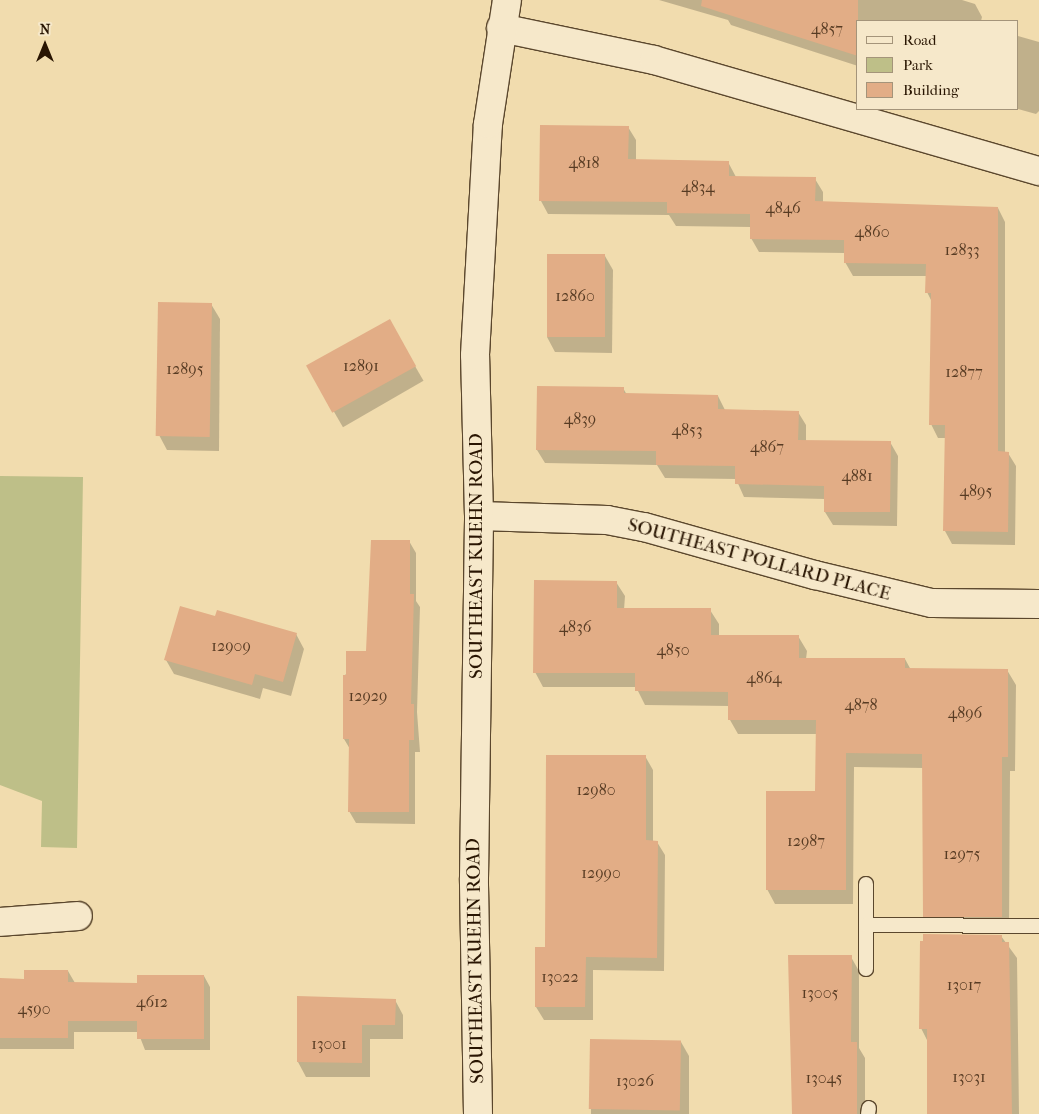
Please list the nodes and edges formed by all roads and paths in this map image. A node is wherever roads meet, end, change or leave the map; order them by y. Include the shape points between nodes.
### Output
1 (507, 0) edge
2 (501, 28) junction
3 (1039, 171) edge
4 (480, 516) junction
5 (1039, 604) edge
6 (866, 884) dead end
7 (78, 916) dead end
8 (0, 922) edge
9 (866, 926) junction
10 (1039, 926) edge
11 (866, 969) dead end
12 (478, 1114) edge

1 - 2 street, SOUTHEAST KUEHN ROAD
2 - 3 street via 654,60
2 - 4 street, SOUTHEAST KUEHN ROAD via 488,124 475,355
4 - 5 street, SOUTHEAST POLLARD PLACE via 607,520 932,603
4 - 12 street, SOUTHEAST KUEHN ROAD via 474,878
6 - 9 lane
7 - 8 street
9 - 10 lane
9 - 11 lane

